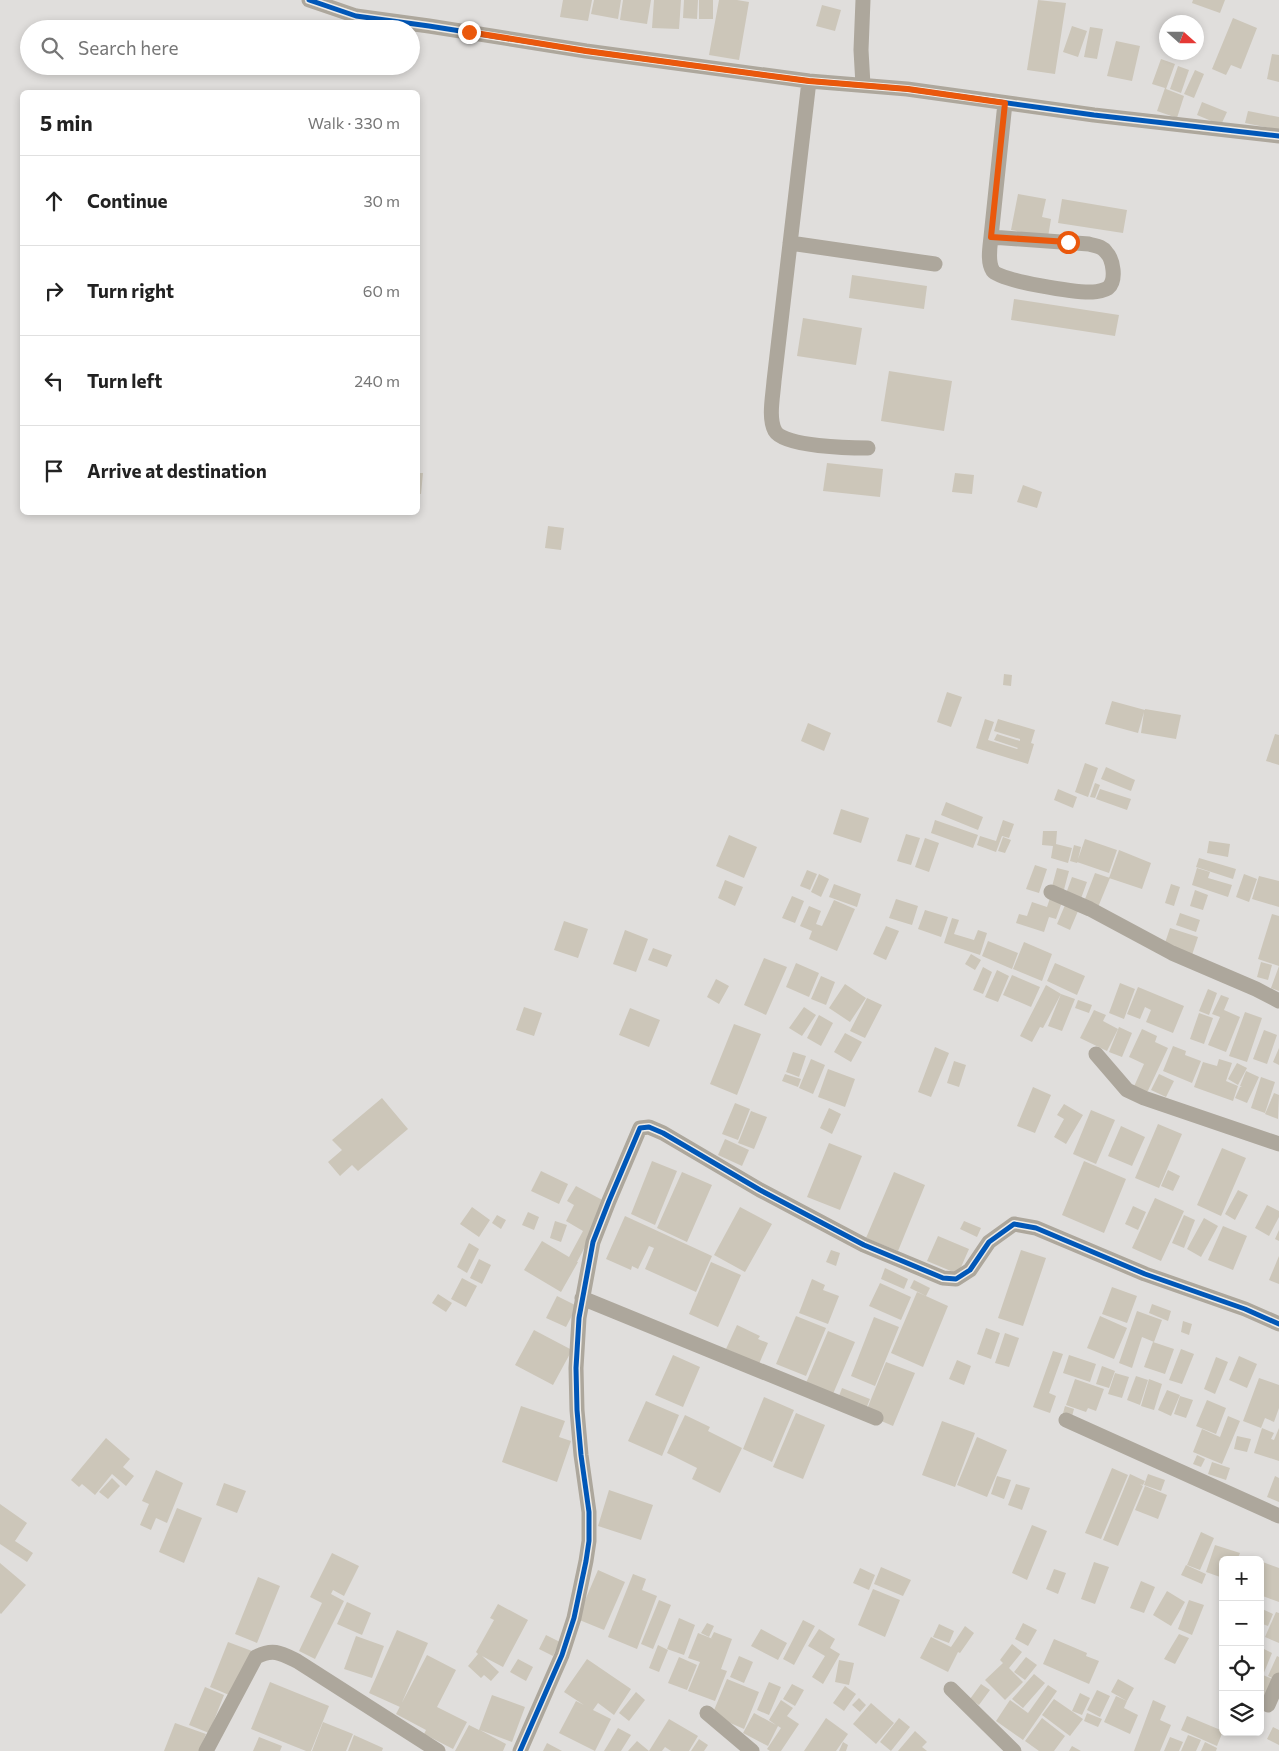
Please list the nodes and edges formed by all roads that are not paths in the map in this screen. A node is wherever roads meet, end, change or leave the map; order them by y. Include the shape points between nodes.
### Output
1 (309, 0) edge
2 (863, 0) edge
3 (386, 20) edge
4 (420, 25) edge
5 (809, 81) junction
6 (863, 86) junction
7 (1005, 103) junction
8 (1279, 136) edge
9 (991, 237) junction
10 (790, 243) junction
11 (935, 264) dead end
12 (868, 448) dead end
13 (1051, 892) dead end
14 (1279, 1001) edge
15 (1096, 1054) dead end
16 (1279, 1144) edge
17 (582, 1298) junction
18 (1279, 1324) edge
19 (876, 1418) dead end
20 (1066, 1420) dead end
21 (1279, 1516) edge
22 (1279, 1680) edge
23 (951, 1689) dead end
24 (1268, 1705) dead end
25 (707, 1713) dead end
26 (206, 1751) edge
27 (438, 1751) edge
28 (520, 1751) edge
29 (752, 1751) edge
30 (1014, 1751) edge

1 - 3 street via 356,16
2 - 6 street
4 - 5 street
5 - 6 street
5 - 10 street
6 - 7 street
7 - 8 street
7 - 9 street
9 - 9 street via 1101,247 1111,261 1111,282 1108,288 1095,293 1001,276 990,265
10 - 11 street
10 - 12 street via 773,399 775,432 794,442
13 - 14 street via 1172,953
15 - 16 street via 1127,1090
17 - 18 street via 593,1242 609,1201 636,1134 640,1128 649,1127 864,1245 943,1278 956,1279 970,1270 989,1242 1014,1224 1036,1228 1145,1274
17 - 19 street
17 - 28 street via 576,1368 580,1455 589,1512 589,1541 574,1618 562,1655
20 - 21 street
22 - 24 street
23 - 30 street
25 - 29 street
26 - 27 street via 256,1657 267,1651 297,1661

